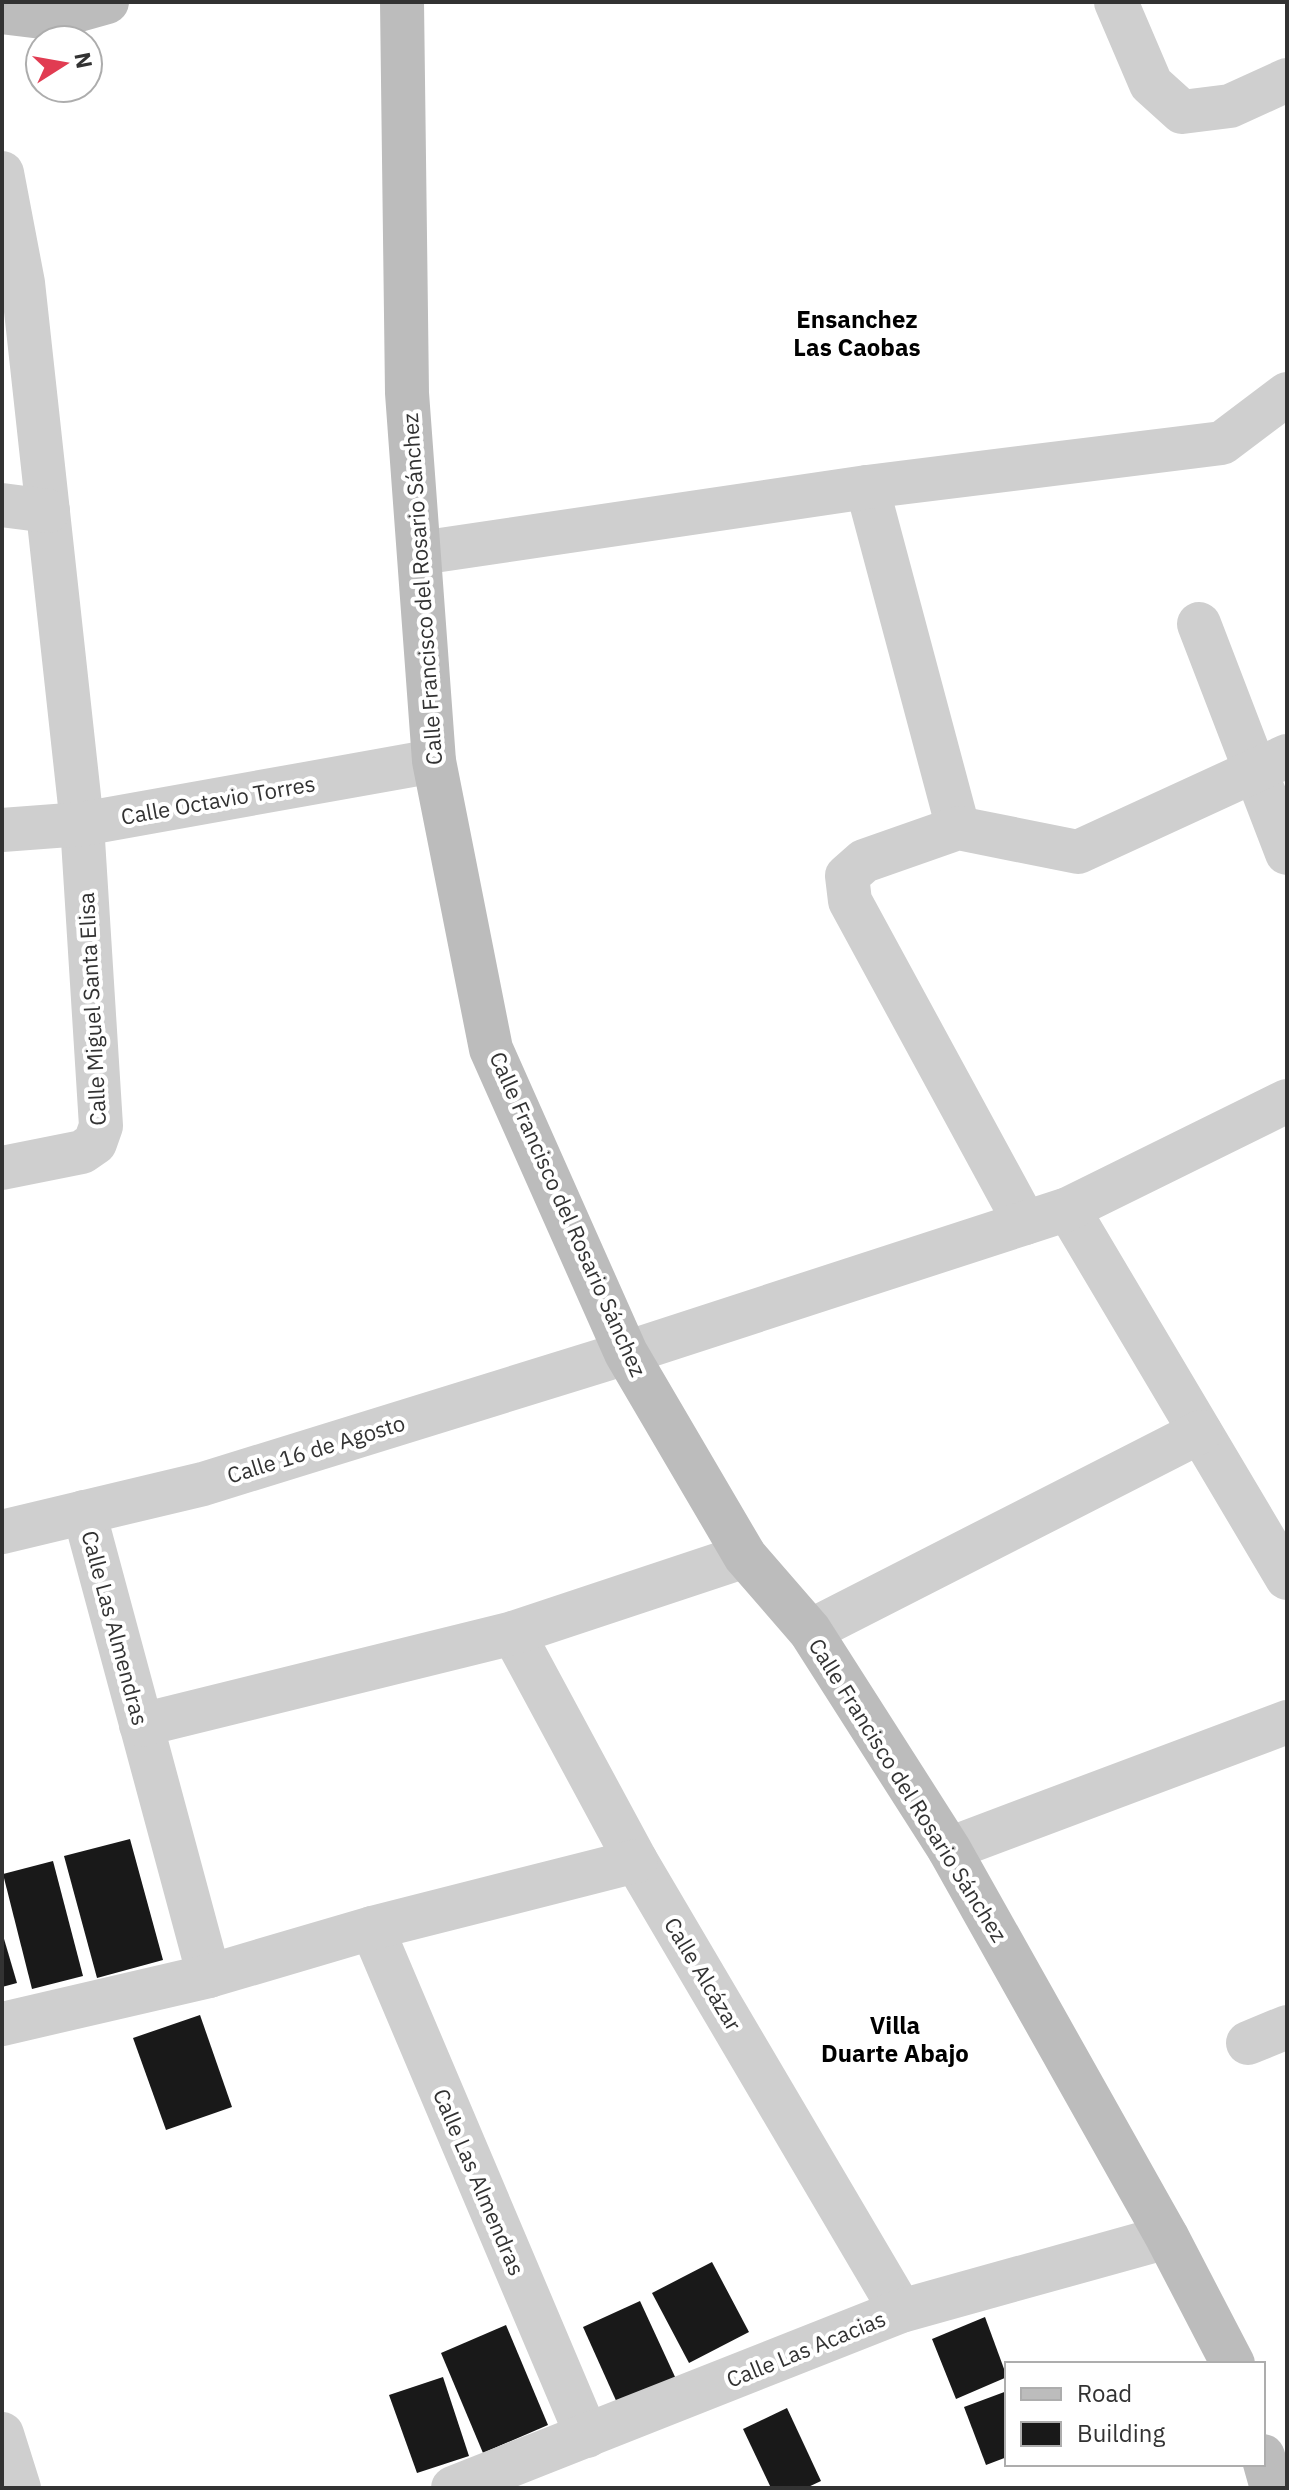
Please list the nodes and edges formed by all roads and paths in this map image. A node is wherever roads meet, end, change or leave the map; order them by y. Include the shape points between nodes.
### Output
1 (107, 2) edge
2 (402, 2) edge
3 (1116, 2) edge
4 (2, 12) edge
5 (1287, 80) edge
6 (2, 173) edge
7 (13, 280) edge
8 (1287, 394) edge
9 (867, 487) junction
10 (2, 505) edge
11 (48, 511) junction
12 (420, 553) junction
13 (1199, 624) dead end
14 (434, 761) junction
15 (1270, 762) edge
16 (82, 824) junction
17 (958, 828) junction
18 (2, 830) edge
19 (1287, 853) edge
20 (1287, 1101) edge
21 (2, 1168) edge
22 (1068, 1209) junction
23 (1025, 1223) junction
24 (626, 1353) junction
25 (1200, 1432) junction
26 (84, 1512) junction
27 (2, 1532) edge
28 (745, 1556) junction
29 (1287, 1578) edge
30 (810, 1631) junction
31 (513, 1633) junction
32 (1287, 1722) edge
33 (141, 1725) junction
34 (949, 1849) junction
35 (636, 1861) junction
36 (372, 1928) junction
37 (209, 1976) junction
38 (2, 2024) edge
39 (1167, 2237) junction
40 (901, 2311) junction
41 (1232, 2362) edge
42 (2, 2434) edge
43 (587, 2436) junction
44 (1265, 2463) edge
45 (19, 2488) edge
46 (453, 2488) edge
47 (1272, 2488) edge

1 - 4 street via 50,18
2 - 12 street, Calle Francisco del Rosario Sánchez via 407,393
3 - 5 street via 1151,84 1182,112 1230,106
6 - 7 street, Calle Miguel Santa Elisa
7 - 11 street, Calle Miguel Santa Elisa
8 - 9 street via 1222,443
9 - 12 street
9 - 17 street
10 - 11 street
11 - 16 street, Calle Miguel Santa Elisa
12 - 14 street, Calle Francisco del Rosario Sánchez
13 - 15 street
14 - 16 street, Calle Octavio Torres
14 - 24 street, Calle Francisco del Rosario Sánchez via 491,1049
15 - 17 street via 1078,852
15 - 19 street
16 - 18 street, Calle Octavio Torres
16 - 21 street, Calle Miguel Santa Elisa via 101,1126 95,1143 82,1152
17 - 23 street via 864,861 847,876 850,901
20 - 22 street, Calle 16 de Agosto
22 - 23 street, Calle 16 de Agosto
22 - 25 street
23 - 24 street, Calle 16 de Agosto
24 - 26 street, Calle 16 de Agosto via 203,1484
24 - 28 street, Calle Francisco del Rosario Sánchez
25 - 29 street
25 - 30 street
26 - 27 street, Calle 16 de Agosto
26 - 33 street, Calle Las Almendras
28 - 30 street, Calle Francisco del Rosario Sánchez
28 - 31 street
30 - 34 street, Calle Francisco del Rosario Sánchez
31 - 33 street
31 - 35 street, Calle Alcázar
32 - 34 street
33 - 37 street, Calle Las Almendras
34 - 39 street, Calle Francisco del Rosario Sánchez
35 - 36 street
35 - 40 street, Calle Alcázar
36 - 37 street
36 - 43 street, Calle Las Almendras
37 - 38 street
39 - 40 street, Calle Las Acacias
39 - 41 street, Calle Francisco del Rosario Sánchez
40 - 43 street, Calle Las Acacias
42 - 45 street
43 - 46 street, Calle Las Acacias
44 - 47 street

